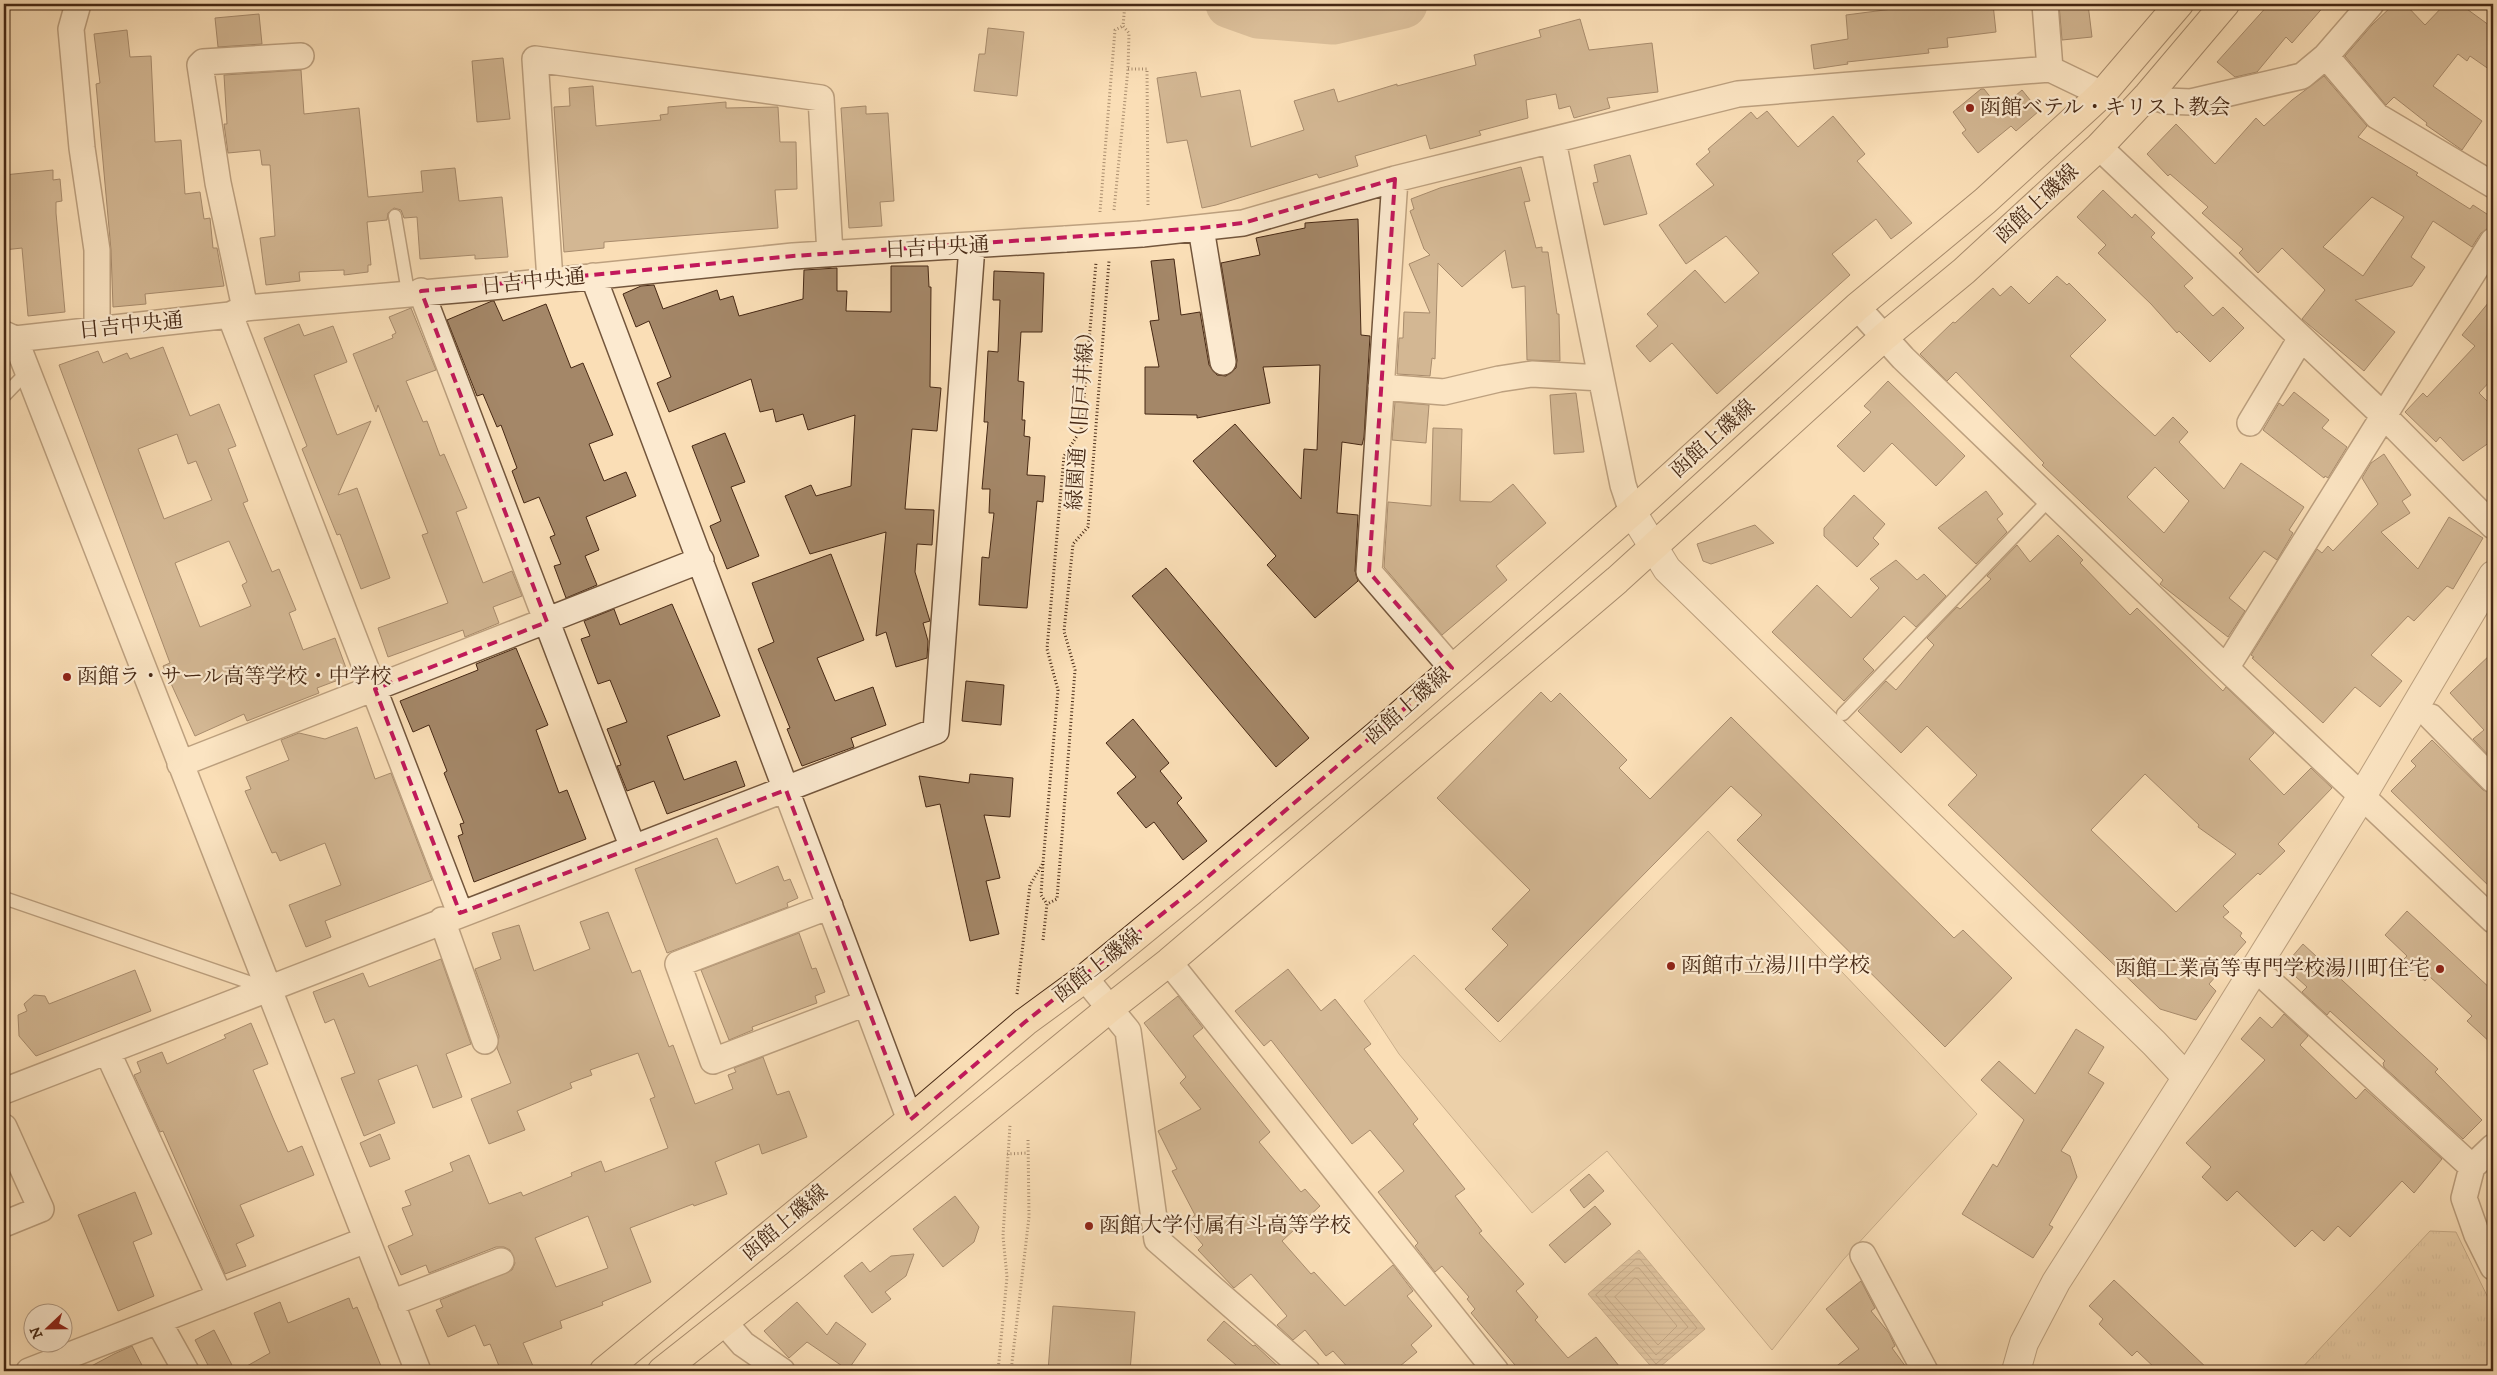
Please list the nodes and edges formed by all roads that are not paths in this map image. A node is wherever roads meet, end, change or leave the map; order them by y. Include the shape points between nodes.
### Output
1 (78, 4) edge
2 (2045, 4) edge
3 (2179, 4) edge
4 (2225, 4) edge
5 (2370, 4) edge
6 (302, 56) dead end
7 (2326, 56) junction
8 (2050, 69) junction
9 (2102, 94) junction
10 (2148, 94) junction
11 (1552, 141) junction
12 (2100, 147) junction
13 (1395, 179) junction
14 (2493, 185) edge
15 (395, 216) dead end
16 (1201, 228) junction
17 (2493, 241) edge
18 (972, 246) junction
19 (830, 254) junction
20 (593, 276) junction
21 (550, 280) junction
22 (414, 292) junction
23 (1857, 307) junction
24 (238, 312) junction
25 (97, 330) junction
26 (9, 337) edge
27 (1884, 337) junction
28 (2302, 338) junction
29 (1223, 362) dead end
30 (28, 371) junction
31 (1601, 378) junction
32 (1381, 387) junction
33 (4, 396) edge
34 (2383, 415) junction
35 (2250, 423) dead end
36 (2050, 499) junction
37 (1632, 512) junction
38 (2493, 526) edge
39 (1653, 548) junction
40 (701, 560) junction
41 (2493, 575) edge
42 (547, 622) junction
43 (1452, 668) junction
44 (2226, 668) junction
45 (375, 689) junction
46 (1843, 714) dead end
47 (2431, 717) dead end
48 (180, 764) junction
49 (2493, 780) edge
50 (786, 790) junction
51 (2362, 796) junction
52 (632, 848) junction
53 (4, 898) edge
54 (830, 906) junction
55 (451, 917) junction
56 (2493, 920) edge
57 (1169, 962) junction
58 (1086, 978) junction
59 (2269, 981) dead end
60 (268, 988) junction
61 (866, 1003) junction
62 (1108, 1009) junction
63 (485, 1041) dead end
64 (107, 1051) junction
65 (2186, 1077) junction
66 (4, 1091) edge
67 (910, 1120) junction
68 (4, 1127) edge
69 (2493, 1147) edge
70 (2472, 1167) junction
71 (4, 1224) edge
72 (366, 1240) junction
73 (1863, 1254) dead end
74 (501, 1261) dead end
75 (2493, 1267) edge
76 (220, 1297) junction
77 (391, 1302) junction
78 (158, 1321) junction
79 (724, 1322) junction
80 (29, 1371) edge
81 (186, 1371) edge
82 (418, 1371) edge
83 (604, 1371) edge
84 (662, 1371) edge
85 (782, 1371) edge
86 (1307, 1371) edge
87 (1496, 1371) edge
88 (1925, 1371) edge
89 (2016, 1371) edge

1 - 25 street via 72,29 82,148 97,250
2 - 8 street
3 - 9 main road, 函館上磯線
4 - 10 main road, 函館上磯線
5 - 7 street
6 - 24 street via 203,62 200,65
7 - 10 street via 2311,70 2293,79 2191,102 2166,101
7 - 14 street via 2376,116
8 - 9 street
8 - 11 street, 日吉中央通 via 1738,94
9 - 23 main road, 函館上磯線 via 1985,201
10 - 12 main road, 函館上磯線
11 - 13 street, 日吉中央通
11 - 31 street
12 - 27 main road, 函館上磯線 via 1964,272
12 - 28 street
13 - 16 street, 日吉中央通 via 1243,223
13 - 32 street
15 - 22 lane
16 - 18 street, 日吉中央通, bridge via 1145,223 1066,239
16 - 29 street
17 - 34 street
18 - 19 street, 日吉中央通
18 - 50 street via 936,731
19 - 20 street, 日吉中央通
19 - 21 street via 821,98 535,59
20 - 21 street, 日吉中央通
20 - 40 street
21 - 22 street, 日吉中央通
22 - 24 street, 日吉中央通
22 - 42 street
23 - 27 street
23 - 37 main road, 函館上磯線
24 - 25 street, 日吉中央通
24 - 45 street
25 - 26 street, 日吉中央通
26 - 30 street
27 - 36 street
27 - 39 main road, 函館上磯線
28 - 34 street
28 - 35 street
30 - 33 lane
30 - 48 street
31 - 32 street via 1532,374 1444,392
31 - 37 street via 1623,485
32 - 43 street via 1369,572
34 - 38 street
34 - 44 street
36 - 44 street
36 - 46 lane
37 - 39 street
37 - 43 main road, 函館上磯線
39 - 57 main road, 函館上磯線
39 - 65 street via 1667,569
40 - 42 street
40 - 50 street
41 - 51 street
42 - 45 street
42 - 52 street
43 - 58 main road, 函館上磯線 via 1370,741
44 - 51 street
45 - 48 street
45 - 55 street
47 - 49 street
48 - 60 street
50 - 52 street
50 - 54 street
51 - 56 street
51 - 65 street
52 - 55 street
53 - 60 lane
54 - 61 street
54 - 61 street via 678,964 714,1061
55 - 60 street
55 - 63 street
57 - 62 main road, 函館上磯線
57 - 87 street
58 - 62 street
58 - 67 main road, 函館上磯線 via 1025,1022
59 - 70 street
60 - 64 street
60 - 72 street
61 - 67 street
62 - 79 main road, 函館上磯線
62 - 86 street via 1128,1032 1157,1240
64 - 66 street
64 - 76 street
65 - 89 street via 2056,1282 2024,1343
67 - 83 main road, 函館上磯線
68 - 71 street via 41,1209
69 - 70 street
70 - 75 street via 2464,1198
72 - 76 street
72 - 77 street
73 - 88 street
74 - 77 street
76 - 78 street
77 - 82 street
78 - 80 street
78 - 81 street
79 - 84 main road, 函館上磯線
79 - 85 street via 743,1344

